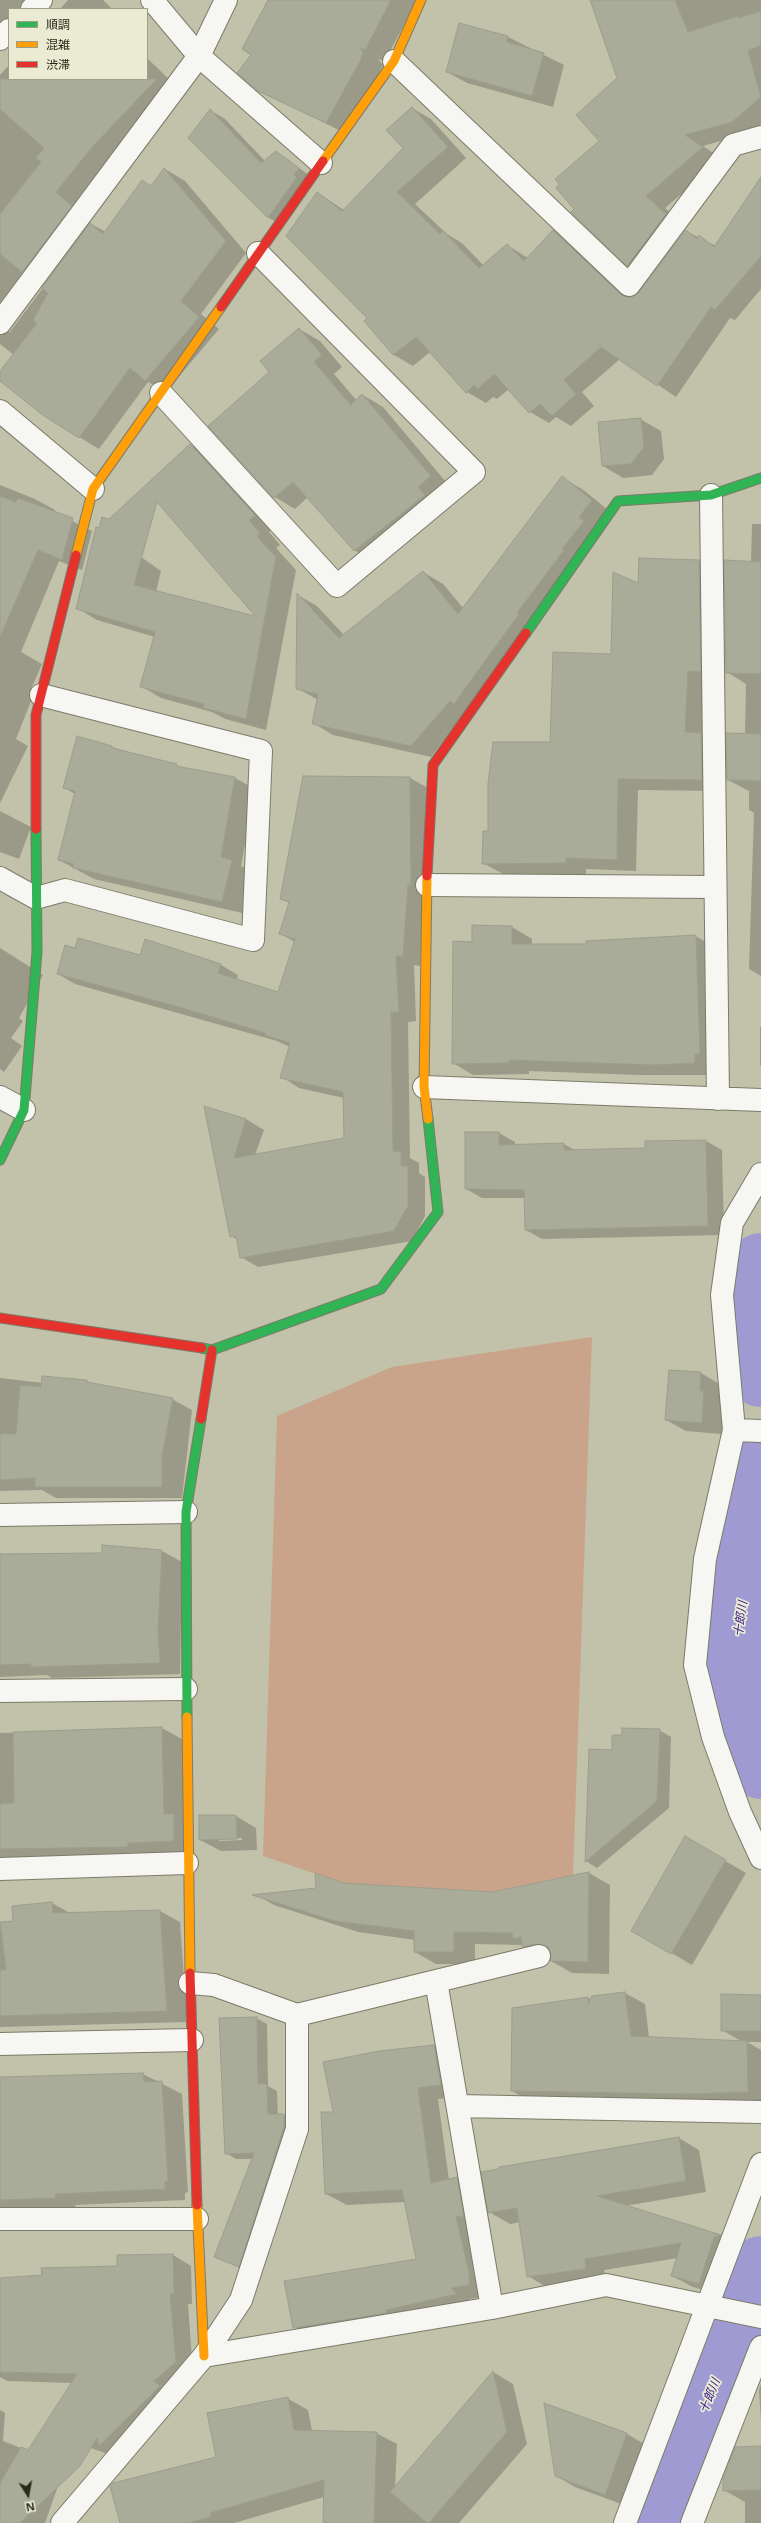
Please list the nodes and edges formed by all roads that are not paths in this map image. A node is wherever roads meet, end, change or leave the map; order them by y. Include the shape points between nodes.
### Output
1 (41, 0) edge
2 (152, 0) edge
3 (226, 0) edge
4 (421, 0) edge
5 (33, 8) edge
6 (8, 31) edge
7 (0, 39) edge
8 (199, 56) junction
9 (394, 61) junction
10 (761, 137) edge
11 (321, 163) junction
12 (258, 253) junction
13 (0, 323) edge
14 (161, 393) junction
15 (0, 411) edge
16 (761, 478) edge
17 (93, 489) junction
18 (711, 495) junction
19 (41, 695) junction
20 (0, 878) edge
21 (427, 885) junction
22 (715, 887) junction
23 (36, 898) junction
24 (424, 1087) junction
25 (0, 1096) edge
26 (718, 1099) junction
27 (761, 1100) edge
28 (24, 1110) junction
29 (0, 1160) edge
30 (761, 1174) edge
31 (0, 1318) edge
32 (212, 1350) junction
33 (734, 1430) junction
34 (761, 1431) edge
35 (186, 1512) junction
36 (0, 1515) edge
37 (186, 1689) junction
38 (0, 1691) edge
39 (761, 1858) edge
40 (187, 1863) junction
41 (0, 1868) edge
42 (539, 1956) dead end
43 (436, 1981) junction
44 (190, 1983) junction
45 (297, 2015) junction
46 (192, 2040) junction
47 (0, 2044) edge
48 (458, 2106) junction
49 (761, 2112) edge
50 (761, 2164) edge
51 (752, 2217) edge
52 (0, 2219) edge
53 (197, 2219) junction
54 (709, 2305) junction
55 (492, 2308) junction
56 (761, 2317) edge
57 (761, 2347) edge
58 (204, 2356) junction
59 (62, 2523) edge
60 (625, 2523) edge
61 (692, 2523) edge

1 - 5 street
2 - 8 street
3 - 8 street
4 - 9 street
6 - 7 street
8 - 11 street
8 - 13 street
9 - 10 street via 629,286 733,144
9 - 11 street
11 - 12 street
12 - 14 street
12 - 14 street via 474,472 337,586
14 - 17 street
15 - 17 street
16 - 18 street
17 - 19 street
18 - 21 street via 618,501 433,765
18 - 22 street
19 - 23 street via 36,715
19 - 23 street via 261,751 253,940 65,890
20 - 23 street
21 - 22 street
21 - 24 street
22 - 26 street
23 - 28 street via 37,952
24 - 26 street
24 - 32 street via 438,1212 381,1289
25 - 28 street
26 - 27 street
28 - 29 street
30 - 33 street via 732,1223 722,1295
31 - 32 street
32 - 35 street
33 - 34 street
33 - 39 street via 706,1559 694,1665 713,1737 740,1812
35 - 36 street
35 - 37 street
37 - 38 street
37 - 40 street
40 - 41 street
40 - 44 street
42 - 43 street
43 - 45 street
43 - 48 street
44 - 45 street via 214,1985
44 - 46 street
45 - 58 street via 296,2129 241,2300
46 - 47 street
46 - 53 street
48 - 49 street
48 - 55 street
50 - 51 street
51 - 54 street
52 - 53 street
53 - 58 street
54 - 55 street via 606,2285
54 - 56 street
54 - 60 street
55 - 58 street
57 - 61 street
58 - 59 street

